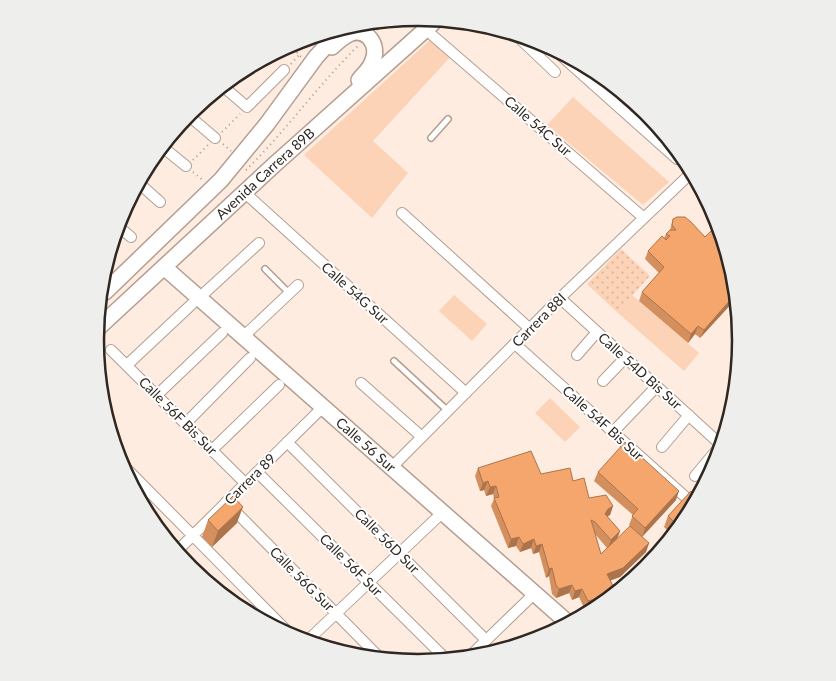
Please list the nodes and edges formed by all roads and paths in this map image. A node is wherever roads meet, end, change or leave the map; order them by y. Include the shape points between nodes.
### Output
1 (433, 28) edge
2 (333, 38) edge
3 (528, 46) edge
4 (296, 51) edge
5 (303, 59) dead end
6 (575, 68) edge
7 (284, 70) dead end
8 (555, 72) dead end
9 (299, 81) junction
10 (228, 90) edge
11 (330, 116) junction
12 (448, 119) dead end
13 (194, 120) edge
14 (215, 138) joint
15 (431, 138) dead end
16 (668, 150) edge
17 (168, 151) edge
18 (233, 152) dead end
19 (186, 166) joint
20 (686, 177) edge
21 (205, 182) dead end
22 (143, 188) edge
23 (244, 192) junction
24 (160, 202) dead end
25 (402, 213) dead end
26 (644, 218) junction
27 (124, 231) edge
28 (131, 237) dead end
29 (259, 243) dead end
30 (164, 266) junction
31 (265, 269) dead end
32 (298, 285) dead end
33 (289, 293) junction
34 (106, 298) edge
35 (560, 298) junction
36 (196, 301) junction
37 (530, 329) junction
38 (597, 332) junction
39 (222, 333) dead end
40 (244, 336) junction
41 (515, 344) junction
42 (111, 350) dead end
43 (576, 354) dead end
44 (250, 358) dead end
45 (626, 358) junction
46 (394, 361) dead end
47 (127, 365) junction
48 (604, 381) dead end
49 (361, 382) dead end
50 (279, 385) dead end
51 (657, 386) junction
52 (466, 393) junction
53 (157, 395) junction
54 (324, 407) junction
55 (448, 412) junction
56 (689, 415) junction
57 (185, 424) junction
58 (613, 432) junction
59 (422, 437) junction
60 (716, 441) edge
61 (287, 442) junction
62 (662, 447) dead end
63 (212, 450) junction
64 (709, 459) edge
65 (392, 467) junction
66 (257, 472) junction
67 (695, 476) dead end
68 (136, 478) edge
69 (245, 484) junction
70 (689, 500) edge
71 (226, 502) junction
72 (443, 512) junction
73 (192, 536) junction
74 (181, 547) edge
75 (399, 553) junction
76 (369, 582) junction
77 (535, 593) junction
78 (336, 613) junction
79 (563, 619) edge
80 (277, 621) edge
81 (312, 636) edge
82 (486, 640) junction
83 (477, 649) edge
84 (374, 651) edge
85 (441, 654) edge

1 - 11 main road, Avenida Carrera 89B
1 - 26 street, Calle 54C Sur
2 - 9 main road, Avenida Carrera 89B
3 - 8 street
4 - 5 path
6 - 16 street
7 - 10 street via 247,107
9 - 11 main road via 346,36 360,32 369,37 375,54 370,66
9 - 34 main road, Avenida Carrera 89B via 221,180
11 - 23 main road, Avenida Carrera 89B
12 - 15 lane
13 - 14 street
14 - 18 path
17 - 19 street
19 - 21 path
20 - 26 street, Carrera 88I
22 - 24 street
23 - 30 main road, Avenida Carrera 89B
23 - 52 street, Calle 54G Sur
25 - 37 street
26 - 35 street, Carrera 88I
27 - 28 street
29 - 36 street
30 - 34 main road, Avenida Carrera 89B
30 - 36 main road, Calle 56 Sur
31 - 33 lane
32 - 33 street
33 - 40 street
35 - 37 street, Carrera 88I
35 - 38 street, Calle 54D Bis Sur
36 - 40 main road, Calle 56 Sur
36 - 47 street
37 - 41 street, Carrera 88I
38 - 43 street
38 - 45 street, Calle 54D Bis Sur
39 - 53 street
40 - 54 main road, Calle 56 Sur
41 - 52 street, Carrera 88I
41 - 58 street, Calle 54F Bis Sur
42 - 47 street, Calle 56F Bis Sur
44 - 57 street
45 - 48 street
45 - 51 street, Calle 54D Bis Sur
46 - 55 lane
47 - 53 street, Calle 56F Bis Sur
49 - 59 street
50 - 63 street
51 - 56 street, Calle 54D Bis Sur
51 - 58 street
52 - 55 street, Carrera 88I
53 - 57 street, Calle 56F Bis Sur
54 - 61 street, Carrera 89
54 - 65 main road, Calle 56 Sur
55 - 59 street, Carrera 88I
56 - 60 street, Calle 54D Bis Sur
56 - 62 street
57 - 63 street, Calle 56F Bis Sur
58 - 70 street, Calle 54F Bis Sur
59 - 65 street, Carrera 88I
61 - 66 street, Carrera 89
61 - 75 street, Calle 56D Sur
63 - 69 street, Calle 56F Bis Sur
64 - 67 street
65 - 72 main road, Calle 56 Sur
66 - 69 street, Carrera 89
66 - 76 street, Calle 56F Sur
68 - 73 street
69 - 71 street, Carrera 89
71 - 73 street, Carrera 89
71 - 78 street, Calle 56G Sur
72 - 75 street
72 - 77 main road, Calle 56 Sur
73 - 74 street, Carrera 89
73 - 80 street
75 - 76 street
75 - 82 street, Calle 56D Sur
76 - 78 street
76 - 85 street, Calle 56F Sur
77 - 79 main road, Calle 56 Sur
77 - 82 street
78 - 81 street
78 - 84 street, Calle 56G Sur
82 - 83 street

